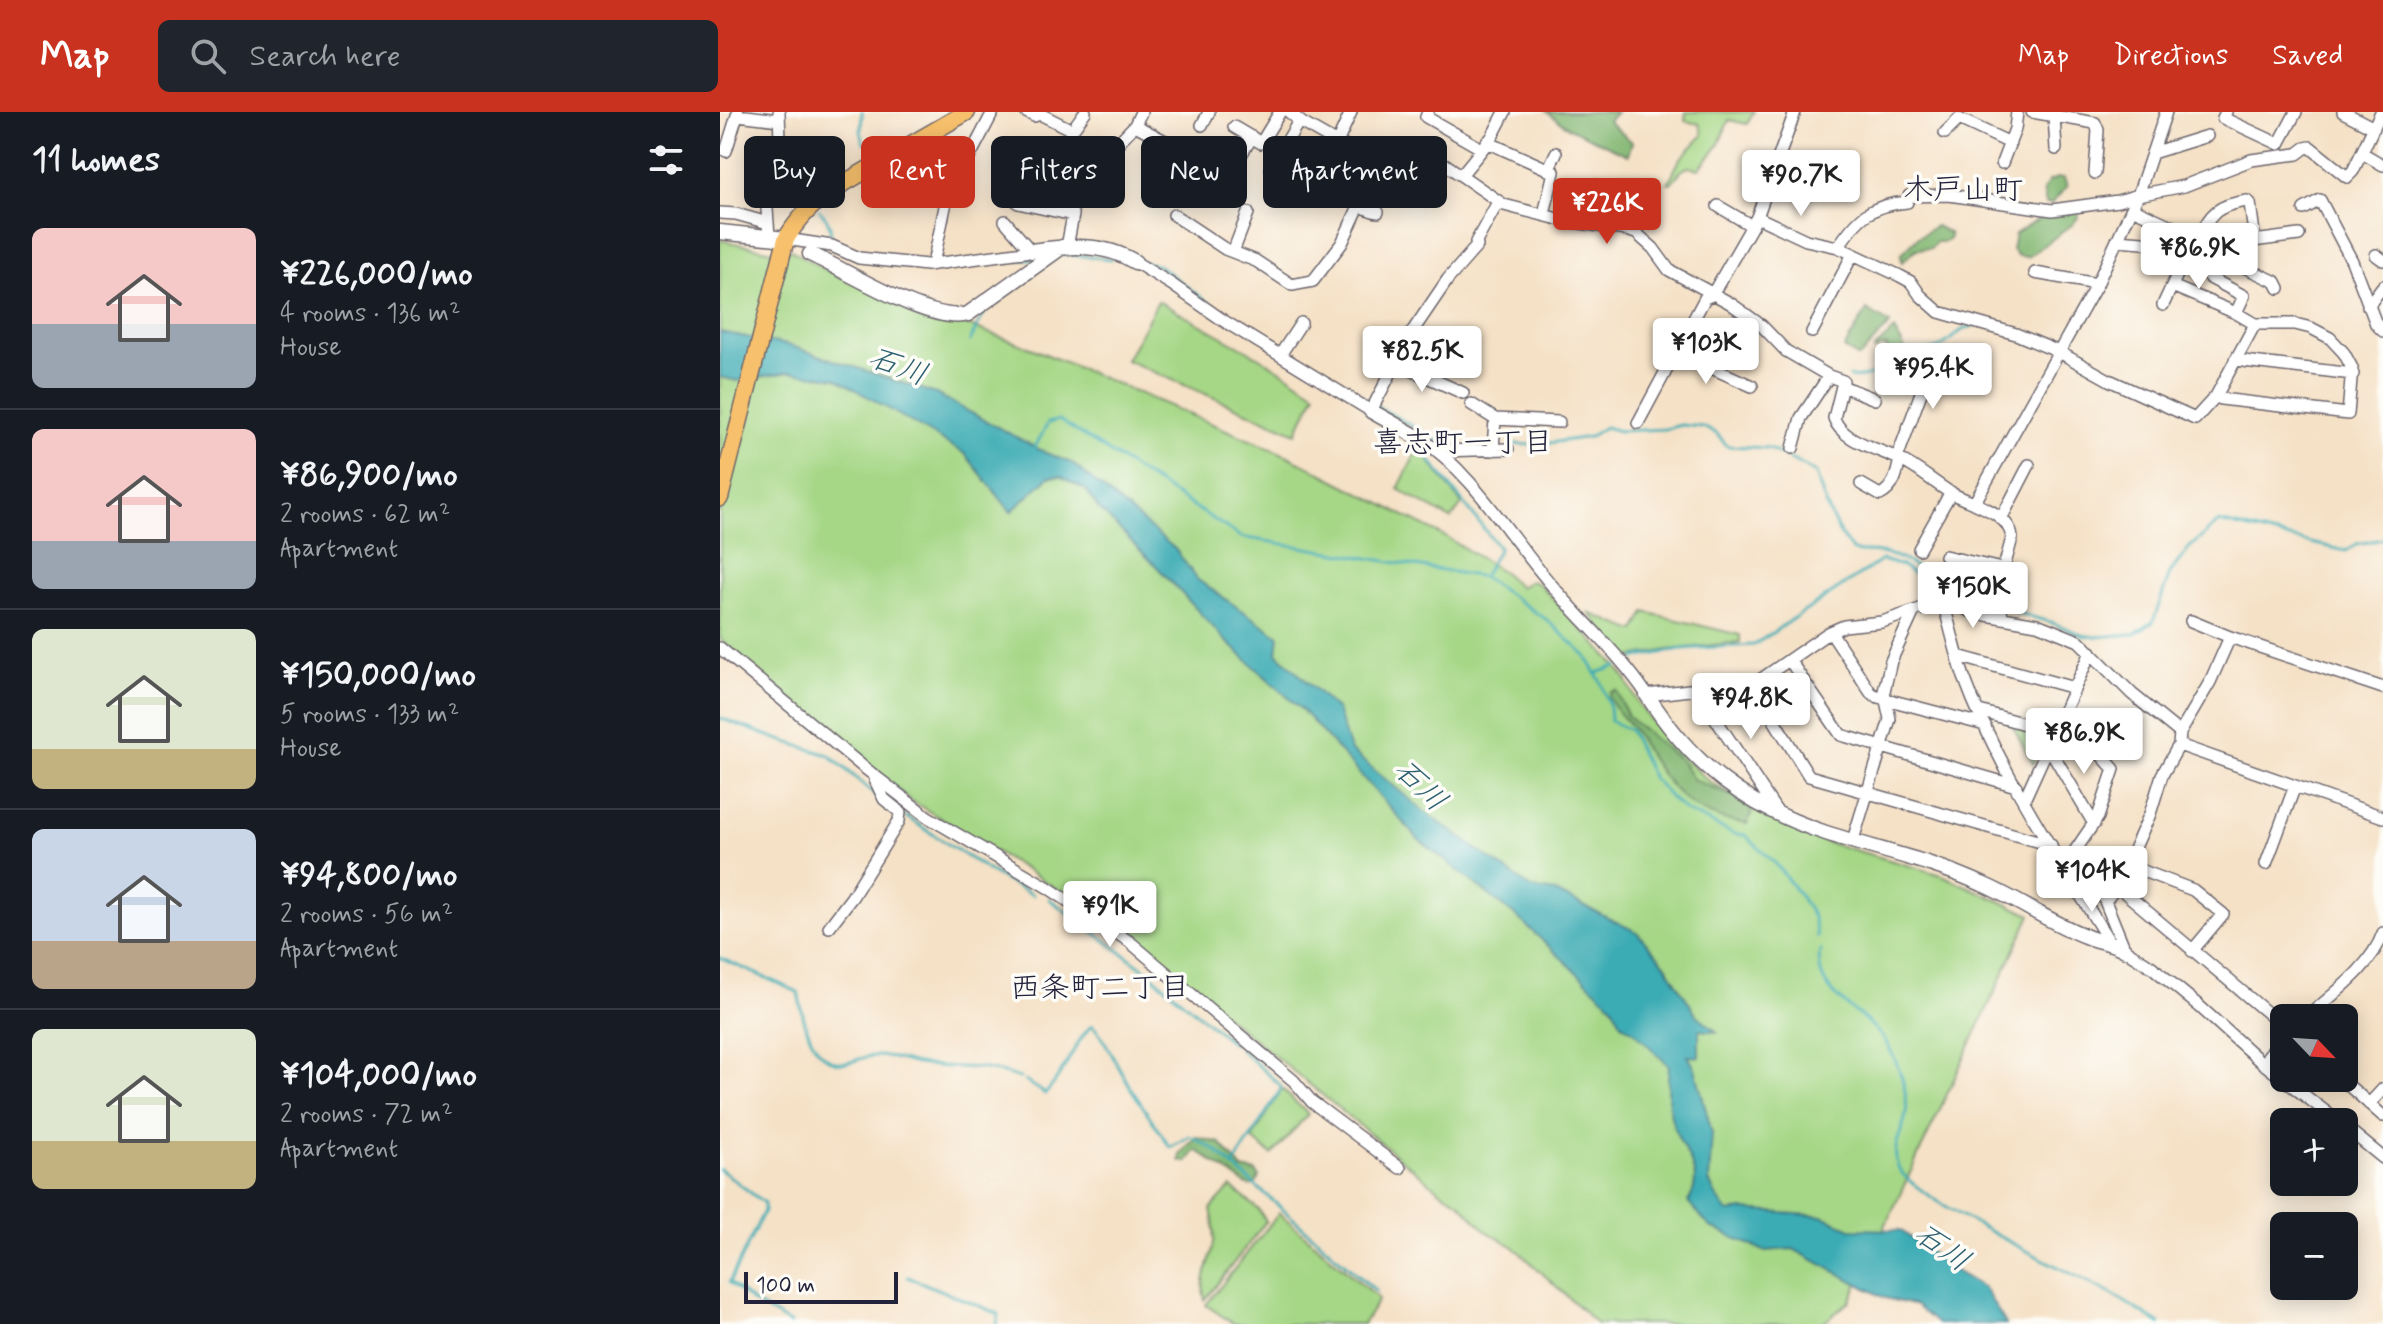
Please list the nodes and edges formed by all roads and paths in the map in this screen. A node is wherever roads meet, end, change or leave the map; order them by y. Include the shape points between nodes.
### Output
1 (967, 112) edge
2 (993, 112) edge
3 (1026, 112) edge
4 (1085, 112) edge
5 (1141, 112) edge
6 (1209, 112) edge
7 (1280, 112) edge
8 (1289, 112) edge
9 (1351, 112) edge
10 (1428, 112) edge
11 (1505, 112) edge
12 (2017, 112) edge
13 (2032, 112) edge
14 (2166, 112) edge
15 (2226, 112) edge
16 (2296, 112) edge
17 (2343, 112) edge
18 (2382, 112) edge
19 (738, 114) edge
20 (1791, 115) edge
21 (779, 116) edge
22 (1957, 116) edge
23 (2054, 116) junction
24 (2086, 117) edge
25 (1299, 121) junction
26 (1135, 125) junction
27 (1202, 125) dead end
28 (1234, 127) dead end
29 (2374, 128) junction
30 (1945, 133) dead end
31 (1124, 136) edge
32 (1156, 136) edge
33 (1287, 136) edge
34 (1325, 136) edge
35 (1340, 136) edge
36 (2207, 136) dead end
37 (1252, 137) junction
38 (2010, 143) junction
39 (1247, 145) edge
40 (1484, 145) junction
41 (2056, 149) dead end
42 (726, 151) dead end
43 (1556, 153) dead end
44 (2152, 153) junction
45 (2362, 153) junction
46 (2002, 163) dead end
47 (1447, 165) edge
48 (2383, 165) edge
49 (1548, 170) junction
50 (2095, 173) dead end
51 (1462, 174) junction
52 (2138, 195) junction
53 (1498, 202) junction
54 (1718, 206) dead end
55 (1041, 208) edge
56 (1358, 208) edge
57 (1366, 208) edge
58 (2132, 208) junction
59 (2304, 209) dead end
60 (1378, 212) dead end
61 (720, 213) edge
62 (1248, 213) dead end
63 (1544, 214) junction
64 (1174, 215) dead end
65 (1005, 221) dead end
66 (1755, 221) junction
67 (768, 229) junction
68 (720, 232) edge
69 (2299, 235) dead end
70 (2199, 238) junction
71 (2117, 240) junction
72 (2255, 241) junction
73 (786, 242) junction
74 (2236, 243) junction
75 (1064, 247) junction
76 (1838, 247) junction
77 (1031, 251) junction
78 (1233, 252) junction
79 (810, 254) joint
80 (1853, 254) junction
81 (1135, 262) joint
82 (2183, 262) junction
83 (933, 264) junction
84 (2035, 273) dead end
85 (2097, 284) junction
86 (2172, 286) junction
87 (2383, 286) edge
88 (2279, 288) dead end
89 (1712, 295) junction
90 (2163, 305) dead end
91 (2368, 306) junction
92 (2236, 313) junction
93 (1301, 323) dead end
94 (2255, 324) junction
95 (2383, 331) edge
96 (1812, 332) dead end
97 (1282, 352) junction
98 (1676, 352) junction
99 (1936, 352) dead end
100 (2059, 352) junction
101 (2235, 360) junction
102 (1396, 363) junction
103 (2353, 374) junction
104 (1829, 376) junction
105 (1752, 386) dead end
106 (1842, 386) junction
107 (1463, 393) dead end
108 (2216, 396) junction
109 (1875, 399) dead end
110 (1471, 404) dead end
111 (1371, 411) junction
112 (1495, 419) junction
113 (1559, 422) dead end
114 (1638, 423) dead end
115 (1421, 439) joint
116 (1793, 448) dead end
117 (1508, 449) dead end
118 (1493, 450) junction
119 (1441, 451) junction
120 (1898, 459) junction
121 (2029, 465) dead end
122 (1861, 484) dead end
123 (1951, 492) junction
124 (720, 498) edge
125 (1975, 502) junction
126 (2001, 519) junction
127 (1919, 549) dead end
128 (1945, 556) dead end
129 (2002, 569) junction
130 (1944, 606) junction
131 (1914, 611) junction
132 (2002, 616) junction
133 (2191, 621) dead end
134 (1831, 632) junction
135 (2230, 637) junction
136 (720, 648) edge
137 (2091, 652) junction
138 (1958, 656) junction
139 (1790, 661) junction
140 (1750, 682) junction
141 (2074, 688) junction
142 (2383, 688) edge
143 (1696, 689) junction
144 (1647, 695) junction
145 (1886, 699) junction
146 (1979, 711) junction
147 (2062, 712) junction
148 (1985, 725) junction
149 (2050, 738) junction
150 (2179, 739) junction
151 (1882, 746) junction
152 (873, 776) junction
153 (2016, 786) junction
154 (2295, 786) junction
155 (1867, 793) junction
156 (2024, 800) junction
157 (1777, 812) junction
158 (2383, 817) edge
159 (2094, 824) junction
160 (1853, 840) junction
161 (2051, 845) junction
162 (2266, 864) dead end
163 (2127, 865) junction
164 (2064, 867) junction
165 (2117, 886) junction
166 (829, 927) dead end
167 (2383, 933) edge
168 (2110, 943) junction
169 (2125, 950) junction
170 (2192, 951) junction
171 (2321, 1004) edge
172 (2270, 1015) edge
173 (2270, 1068) edge
174 (2383, 1089) edge
175 (2302, 1092) edge
176 (2356, 1092) edge
177 (2369, 1104) junction
178 (2322, 1108) edge
179 (2383, 1116) edge
180 (2358, 1137) edge
181 (2383, 1158) edge
182 (1400, 1168) dead end

1 - 73 main road via 827,193 803,215
2 - 83 street via 946,202
3 - 4 street via 1072,130
5 - 26 street
6 - 27 street
7 - 37 street via 1261,143
8 - 25 street
9 - 35 street
10 - 40 street via 1426,117
11 - 40 street
12 - 38 street
13 - 23 street
14 - 44 street
15 - 16 street via 2223,118 2279,144
17 - 29 street
18 - 29 street
19 - 21 street
19 - 42 street
20 - 66 street via 1790,132
21 - 67 street via 780,140 766,196
22 - 30 street
22 - 38 street
23 - 24 street
23 - 41 street
24 - 50 street via 2098,130
25 - 33 street
25 - 34 street
26 - 31 street
26 - 32 street
28 - 37 street
29 - 45 street
36 - 44 street
37 - 39 street
38 - 46 street
40 - 49 street
40 - 51 street
43 - 49 street
44 - 52 street
45 - 48 street
45 - 52 street via 2347,177 2310,147
47 - 51 street
49 - 63 street via 1554,172
51 - 53 street
52 - 58 street
52 - 76 street via 2052,210 1949,195 1909,196 1907,202 1877,206
53 - 63 street
53 - 102 street via 1477,246 1448,279
54 - 66 street
55 - 75 street via 1073,215
56 - 78 street via 1342,243 1313,281 1292,285
57 - 60 street
58 - 70 street
58 - 71 street
59 - 91 street via 2320,200
61 - 67 street via 736,214
62 - 78 street
63 - 89 street via 1636,233 1669,270
64 - 78 street
65 - 77 street
66 - 76 street
66 - 89 street
67 - 68 street
67 - 73 street
69 - 72 street
70 - 72 street via 2216,211 2247,201
70 - 74 street via 2215,246
71 - 82 street via 2143,242
71 - 85 street
72 - 74 street
73 - 79 street
73 - 83 street via 832,246 859,258
73 - 124 main road
74 - 88 street via 2240,265
75 - 77 street
75 - 79 street via 958,317 913,304
75 - 81 street via 1120,253
76 - 80 street
77 - 83 street
80 - 96 street
80 - 100 street via 1911,282 1939,312
81 - 97 street
82 - 86 street
82 - 92 street via 2244,296
84 - 85 street
85 - 100 street
86 - 90 street
86 - 92 street
87 - 91 street
89 - 98 street via 1705,298
89 - 104 street
91 - 95 street
92 - 94 street
93 - 97 street
94 - 101 street
94 - 103 street via 2311,328 2344,353
97 - 111 street
98 - 105 street
98 - 114 street
99 - 120 street
100 - 108 street via 2195,419
100 - 125 street
101 - 103 street
101 - 108 street
102 - 107 street
102 - 111 street
103 - 108 street via 2348,414
104 - 106 street via 1843,381
104 - 116 street via 1797,416
106 - 109 street
106 - 120 street via 1834,418 1842,432
110 - 112 street
111 - 115 street
112 - 113 street
112 - 118 street
115 - 119 street
117 - 118 street
118 - 119 street
119 - 144 street
120 - 122 street via 1889,491 1880,495
120 - 123 street
121 - 126 street via 2025,485
123 - 125 street
123 - 127 street
125 - 126 street
126 - 129 street via 2012,538
128 - 129 street
129 - 132 street
130 - 131 street
130 - 132 street
130 - 138 street
131 - 134 street
131 - 145 street via 1891,661
132 - 137 street via 2062,632
133 - 135 street
134 - 139 street
134 - 145 street via 1871,693
135 - 142 street
135 - 150 street
136 - 152 street
137 - 141 street
137 - 150 street
138 - 141 street
138 - 146 street
139 - 140 street
139 - 151 street via 1841,735
140 - 143 street
140 - 155 street via 1809,776
141 - 147 street
143 - 144 street
143 - 157 street
144 - 157 street via 1669,729 1703,764
145 - 148 street
145 - 151 street via 1890,719
146 - 148 street
146 - 149 street
147 - 149 street
147 - 159 street via 2114,769
148 - 153 street
149 - 156 street
149 - 159 street
150 - 154 street
150 - 163 street
151 - 153 street
151 - 155 street
152 - 166 street via 884,799 900,812 899,821
152 - 182 street via 928,817 1130,942 1312,1102
153 - 156 street
154 - 158 street
154 - 162 street
155 - 160 street
155 - 161 street
156 - 161 street
157 - 160 street
159 - 164 street
160 - 168 street via 1982,884 2085,936
161 - 164 street
163 - 165 street
163 - 170 street via 2193,890 2223,914
164 - 168 street
165 - 169 street via 2105,901
165 - 170 street
167 - 171 street via 2362,966
168 - 169 street
169 - 173 street
170 - 172 street
174 - 177 street
175 - 178 street
176 - 177 street
177 - 179 street
180 - 181 street

